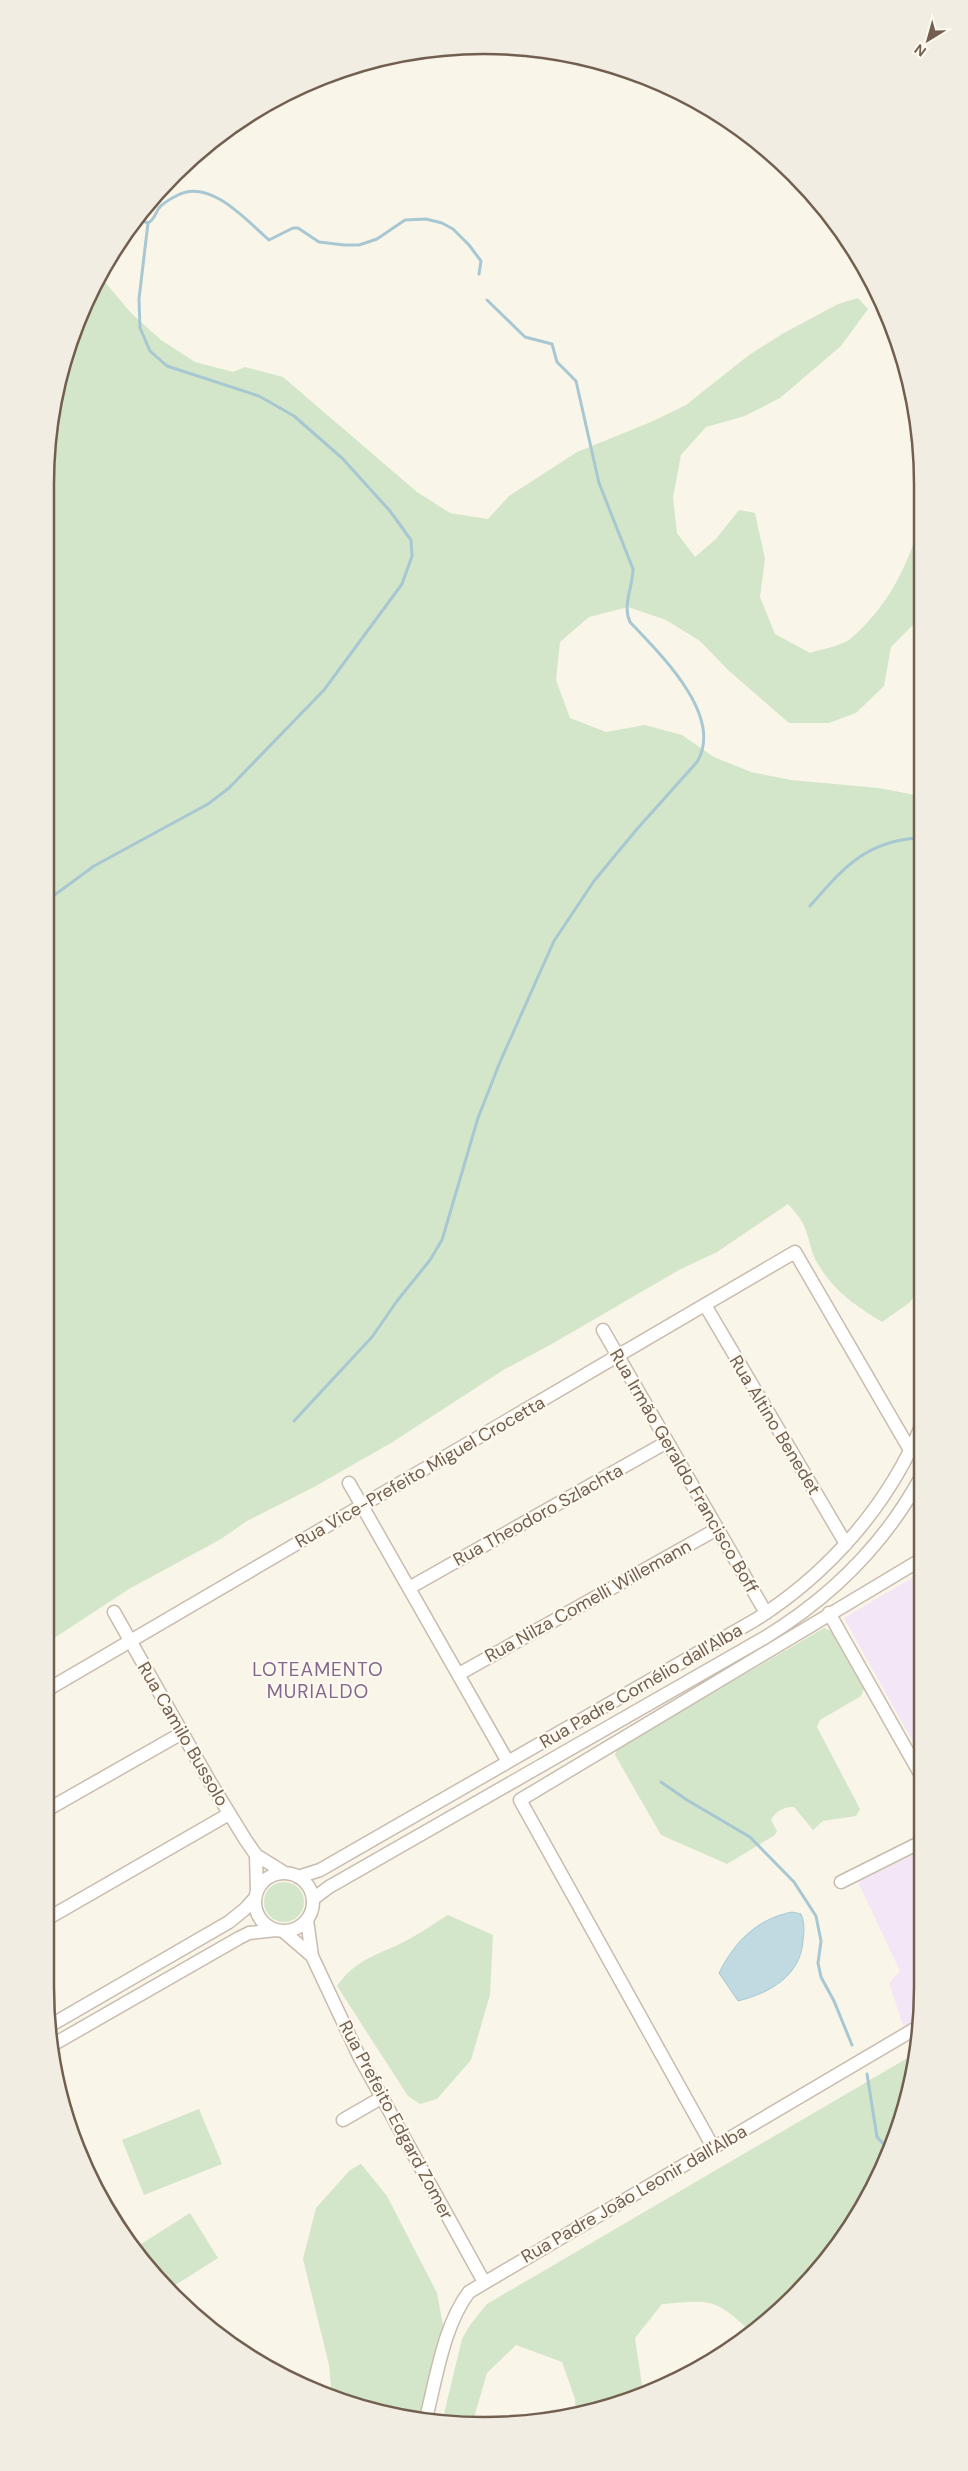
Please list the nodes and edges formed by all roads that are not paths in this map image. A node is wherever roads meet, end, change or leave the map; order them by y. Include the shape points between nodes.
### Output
1 (705, 1305) junction
2 (602, 1330) dead end
3 (618, 1356) junction
4 (667, 1442) junction
5 (914, 1449) edge
6 (914, 1455) edge
7 (349, 1483) dead end
8 (914, 1488) edge
9 (362, 1506) junction
10 (717, 1529) junction
11 (846, 1544) junction
12 (914, 1564) edge
13 (409, 1588) junction
14 (114, 1612) dead end
15 (766, 1613) junction
16 (829, 1613) junction
17 (130, 1642) junction
18 (458, 1674) junction
19 (54, 1686) edge
20 (182, 1733) junction
21 (508, 1762) junction
22 (914, 1763) edge
23 (54, 1806) edge
24 (229, 1814) junction
25 (914, 1846) edge
26 (256, 1855) junction
27 (285, 1873) junction
28 (298, 1877) junction
29 (841, 1882) dead end
30 (256, 1894) junction
31 (313, 1900) junction
32 (54, 1915) edge
33 (307, 1920) junction
34 (280, 1931) junction
35 (312, 1956) junction
36 (56, 2022) edge
37 (912, 2031) edge
38 (57, 2042) edge
39 (381, 2098) junction
40 (343, 2120) dead end
41 (713, 2147) junction
42 (484, 2282) junction
43 (427, 2414) edge

1 - 3 street, Rua Vice-Prefeito Miguel Crocetta
1 - 5 street, Rua Vice-Prefeito Miguel Crocetta via 795,1252
1 - 11 street, Rua Altino Benedet
2 - 3 street, Rua Irmão Geraldo Francisco Boff
3 - 4 street, Rua Irmão Geraldo Francisco Boff
3 - 9 street, Rua Vice-Prefeito Miguel Crocetta
4 - 10 street, Rua Irmão Geraldo Francisco Boff
4 - 13 street, Rua Theodoro Szlachta
6 - 11 street, Rua Padre Cornélio dall'Alba
7 - 9 street
8 - 31 street, Rua Padre Cornélio dall'Alba via 872,1548 838,1584 802,1613 764,1638 329,1887
9 - 13 street
9 - 17 street, Rua Vice-Prefeito Miguel Crocetta
10 - 15 street, Rua Irmão Geraldo Francisco Boff
10 - 18 street, Rua Nilza Comelli Willemann
11 - 15 street, Rua Padre Cornélio dall'Alba via 807,1582
12 - 16 street
13 - 18 street
14 - 17 street, Rua Camilo Bussolo
15 - 21 street, Rua Padre Cornélio dall'Alba
16 - 22 street
16 - 41 street via 520,1800
17 - 19 street, Rua Vice-Prefeito Miguel Crocetta
17 - 20 street, Rua Camilo Bussolo
18 - 21 street
20 - 23 street
20 - 24 street, Rua Camilo Bussolo
21 - 28 street, Rua Padre Cornélio dall'Alba via 320,1870
24 - 26 street, Rua Camilo Bussolo
24 - 32 street
25 - 29 street
26 - 27 street, Rua Camilo Bussolo
26 - 30 street
27 - 28 street
27 - 30 street via 265,1880
28 - 31 street via 308,1886
30 - 34 street via 259,1918
30 - 36 street via 229,1922
31 - 33 street
33 - 34 street via 297,1928
33 - 35 street, Rua Prefeito Edgard Zomer
34 - 35 street, Rua Prefeito Edgard Zomer
34 - 38 street via 249,1933
35 - 39 street, Rua Prefeito Edgard Zomer
37 - 41 street, Rua Padre João Leonir dall'Alba
39 - 40 street
39 - 42 street, Rua Prefeito Edgard Zomer
41 - 42 street, Rua Padre João Leonir dall'Alba
42 - 43 street, Rua Padre João Leonir dall'Alba via 469,2292 455,2315

